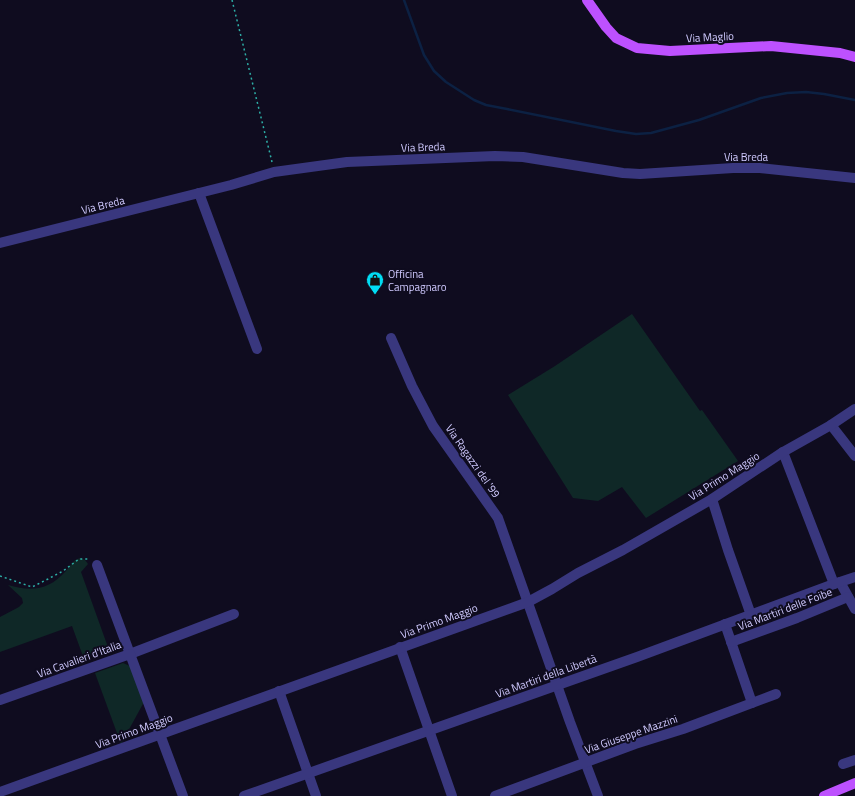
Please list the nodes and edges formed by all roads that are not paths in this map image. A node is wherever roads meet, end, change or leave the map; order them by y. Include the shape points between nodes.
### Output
1 (587, 0) edge
2 (855, 57) edge
3 (855, 178) edge
4 (199, 193) junction
5 (0, 243) edge
6 (391, 338) dead end
7 (257, 349) dead end
8 (855, 409) edge
9 (831, 425) junction
10 (783, 452) junction
11 (855, 456) edge
12 (712, 499) junction
13 (97, 564) road end
14 (855, 577) edge
15 (837, 583) junction
16 (848, 597) junction
17 (528, 602) junction
18 (855, 609) edge
19 (234, 614) dead end
20 (751, 615) junction
21 (725, 624) junction
22 (731, 642) junction
23 (400, 647) junction
24 (130, 654) junction
25 (557, 684) junction
26 (279, 691) junction
27 (776, 694) dead end
28 (0, 700) edge
29 (752, 703) junction
30 (428, 731) junction
31 (159, 735) junction
32 (855, 760) edge
33 (586, 763) junction
34 (844, 764) dead end
35 (308, 773) junction
36 (855, 783) edge
37 (0, 792) edge
38 (183, 796) edge
39 (244, 796) edge
40 (316, 796) edge
41 (452, 796) edge
42 (494, 796) edge
43 (598, 796) edge
44 (824, 796) edge

1 - 2 main road, Via Maglio via 616,38 637,48 670,51 771,46 840,53
3 - 4 street, Via Breda via 760,168 623,173 523,157 495,156 347,162 274,172
4 - 5 street, Via Breda
4 - 7 street
6 - 17 street, Via Ragazzi del '99 via 433,426 498,518
8 - 9 street, Via Primo Maggio
9 - 10 street, Via Primo Maggio
9 - 11 street
10 - 12 street, Via Primo Maggio
10 - 15 street, Via Martiri delle Foibe
12 - 17 street, Via Primo Maggio
12 - 20 street
13 - 24 street
14 - 15 street, Via Martiri della Libertà
15 - 16 street, Via Martiri delle Foibe
15 - 20 street, Via Martiri della Libertà
16 - 18 street, Via Martiri delle Foibe
16 - 22 street, Via Martiri delle Foibe
17 - 23 street, Via Primo Maggio
17 - 25 street, Via Ragazzi del '99
19 - 24 street
20 - 21 street, Via Martiri della Libertà
21 - 22 street
21 - 25 street, Via Martiri della Libertà
22 - 29 street
23 - 26 street, Via Primo Maggio
23 - 30 street
24 - 28 street, Via Cavalieri d'Italia
24 - 31 street, Via Cavalieri d'Italia
25 - 30 street, Via Martiri della Libertà
25 - 33 street, Via Ragazzi del '99
26 - 31 street, Via Primo Maggio
26 - 35 street
27 - 29 street, Via Giuseppe Mazzini
29 - 33 street, Via Giuseppe Mazzini
30 - 35 street, Via Martiri della Libertà
30 - 41 street
31 - 37 street, Via Primo Maggio
31 - 38 street, Via Cavalieri d'Italia
32 - 34 street
33 - 42 street, Via Giuseppe Mazzini
33 - 43 street, Via Ragazzi del '99
35 - 39 street, Via Martiri della Libertà
35 - 40 street
36 - 44 main road

